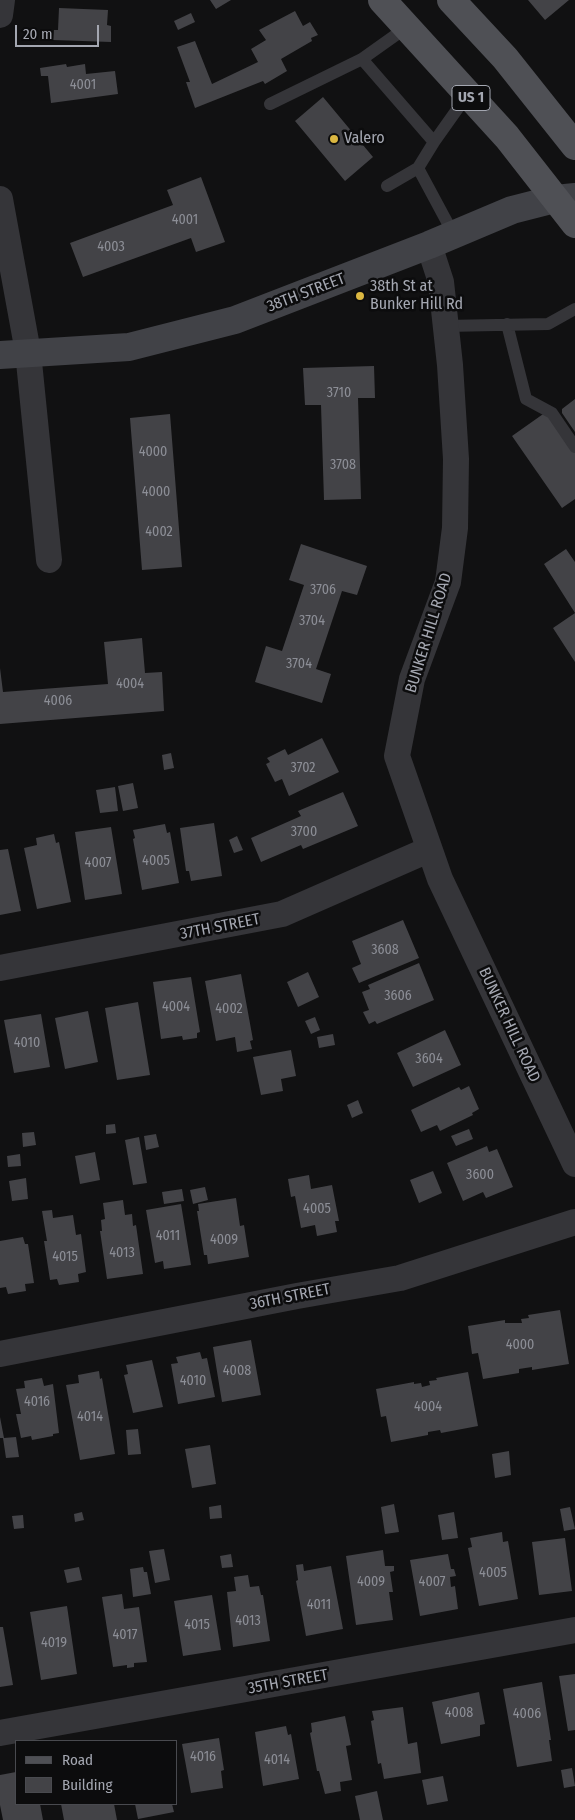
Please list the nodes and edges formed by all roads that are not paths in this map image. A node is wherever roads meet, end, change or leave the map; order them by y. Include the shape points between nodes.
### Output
1 (2, 0) edge
2 (382, 0) edge
3 (451, 0) edge
4 (0, 15) edge
5 (408, 28) junction
6 (362, 59) junction
7 (468, 94) junction
8 (270, 104) dead end
9 (434, 142) junction
10 (575, 146) edge
11 (418, 168) junction
12 (387, 186) dead end
13 (565, 198) edge
14 (0, 199) edge
15 (575, 224) edge
16 (454, 235) junction
17 (429, 246) junction
18 (575, 309) edge
19 (507, 324) junction
20 (445, 326) junction
21 (28, 352) junction
22 (0, 355) edge
23 (575, 446) edge
24 (49, 560) dead end
25 (428, 850) junction
26 (0, 968) edge
27 (575, 1164) edge
28 (575, 1222) edge
29 (0, 1354) edge
30 (575, 1630) edge
31 (0, 1733) edge

1 - 4 street
2 - 5 main road, US 1
3 - 10 main road via 505,58
5 - 6 lane
5 - 7 main road, US 1
6 - 8 lane
6 - 9 lane
7 - 9 lane
7 - 13 main road, US 1
9 - 11 lane
11 - 12 lane
11 - 16 lane
13 - 15 main road, US 1
13 - 16 main road, 38TH STREET via 512,210
14 - 21 street
16 - 17 main road, 38TH STREET
17 - 20 street, BUNKER HILL ROAD via 441,282
17 - 21 main road, 38TH STREET via 235,320 129,347
18 - 19 lane via 548,324
19 - 20 lane
19 - 23 lane via 526,399 552,413
20 - 25 street, BUNKER HILL ROAD via 456,459 455,528 448,582 412,679 397,756
21 - 22 main road, 38TH STREET
21 - 24 street
25 - 26 street, 37TH STREET via 282,914
25 - 27 street, BUNKER HILL ROAD
28 - 29 street, 36TH STREET via 400,1278
30 - 31 street, 35TH STREET

